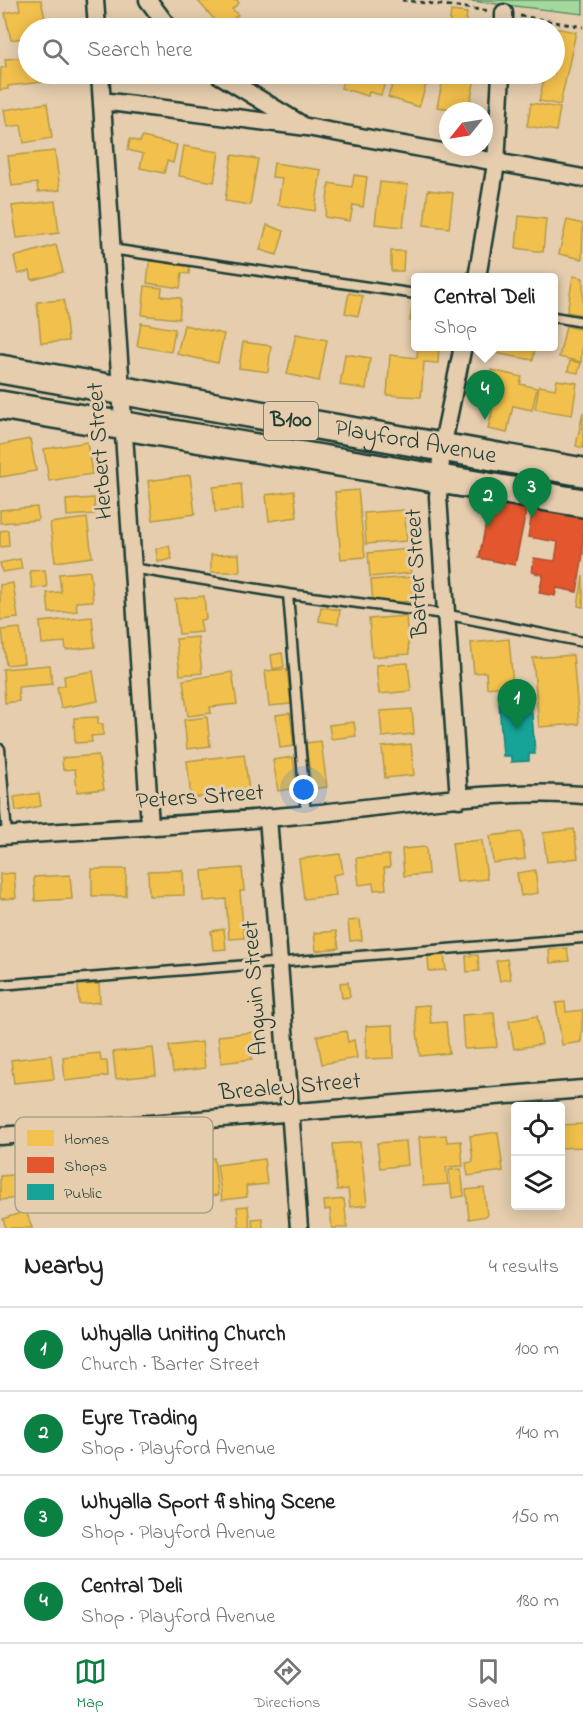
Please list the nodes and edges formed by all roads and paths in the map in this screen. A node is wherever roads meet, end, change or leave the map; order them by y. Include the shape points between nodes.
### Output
1 (95, 0) edge
2 (148, 0) edge
3 (96, 18) edge
4 (162, 18) edge
5 (101, 84) edge
6 (235, 84) edge
7 (500, 84) edge
8 (102, 100) junction
9 (307, 127) junction
10 (496, 164) junction
11 (583, 178) edge
12 (111, 249) junction
13 (478, 273) edge
14 (411, 293) edge
15 (558, 317) edge
16 (583, 322) edge
17 (462, 351) edge
18 (0, 369) edge
19 (122, 392) junction
20 (0, 405) edge
21 (123, 426) junction
22 (442, 448) junction
23 (583, 472) edge
24 (438, 478) junction
25 (583, 503) edge
26 (132, 568) junction
27 (288, 594) junction
28 (444, 614) junction
29 (583, 642) edge
30 (0, 749) edge
31 (583, 795) edge
32 (459, 799) junction
33 (306, 814) junction
34 (268, 817) junction
35 (150, 825) junction
36 (4, 835) edge
37 (583, 938) edge
38 (278, 963) junction
39 (0, 985) edge
40 (583, 1089) edge
41 (288, 1112) junction
42 (213, 1118) edge
43 (15, 1135) edge
44 (0, 1136) edge
45 (298, 1228) edge

1 - 3 street
2 - 4 street
5 - 8 street, Herbert Street
6 - 9 street
7 - 10 street
8 - 9 street
8 - 12 street, Herbert Street
9 - 10 street
10 - 11 street
10 - 13 street
12 - 14 lane
12 - 19 street, Herbert Street
15 - 16 lane
17 - 22 street, Barter Street
18 - 19 highway, Playford Avenue / B100
19 - 21 street, Herbert Street
19 - 22 highway, Playford Avenue / B100
20 - 21 highway, Playford Avenue / B100
21 - 24 highway, Playford Avenue / B100
21 - 26 street, Herbert Street
22 - 23 highway, Playford Avenue / B100
22 - 24 street, Barter Street
24 - 25 highway, Playford Avenue / B100
24 - 28 street, Barter Street
26 - 27 lane
26 - 35 street, Herbert Street
27 - 28 lane
27 - 33 lane
28 - 29 lane
28 - 32 street, Barter Street
30 - 36 lane
31 - 32 street, Peters Street
32 - 33 street, Peters Street
33 - 34 street, Peters Street
34 - 35 street, Peters Street
34 - 38 street, Angwin Street
35 - 36 street, Peters Street
37 - 38 lane
38 - 39 lane
38 - 41 street, Angwin Street
40 - 41 street, Brealey Street
41 - 42 street, Brealey Street
41 - 45 street, Angwin Street
43 - 44 street, Brealey Street

